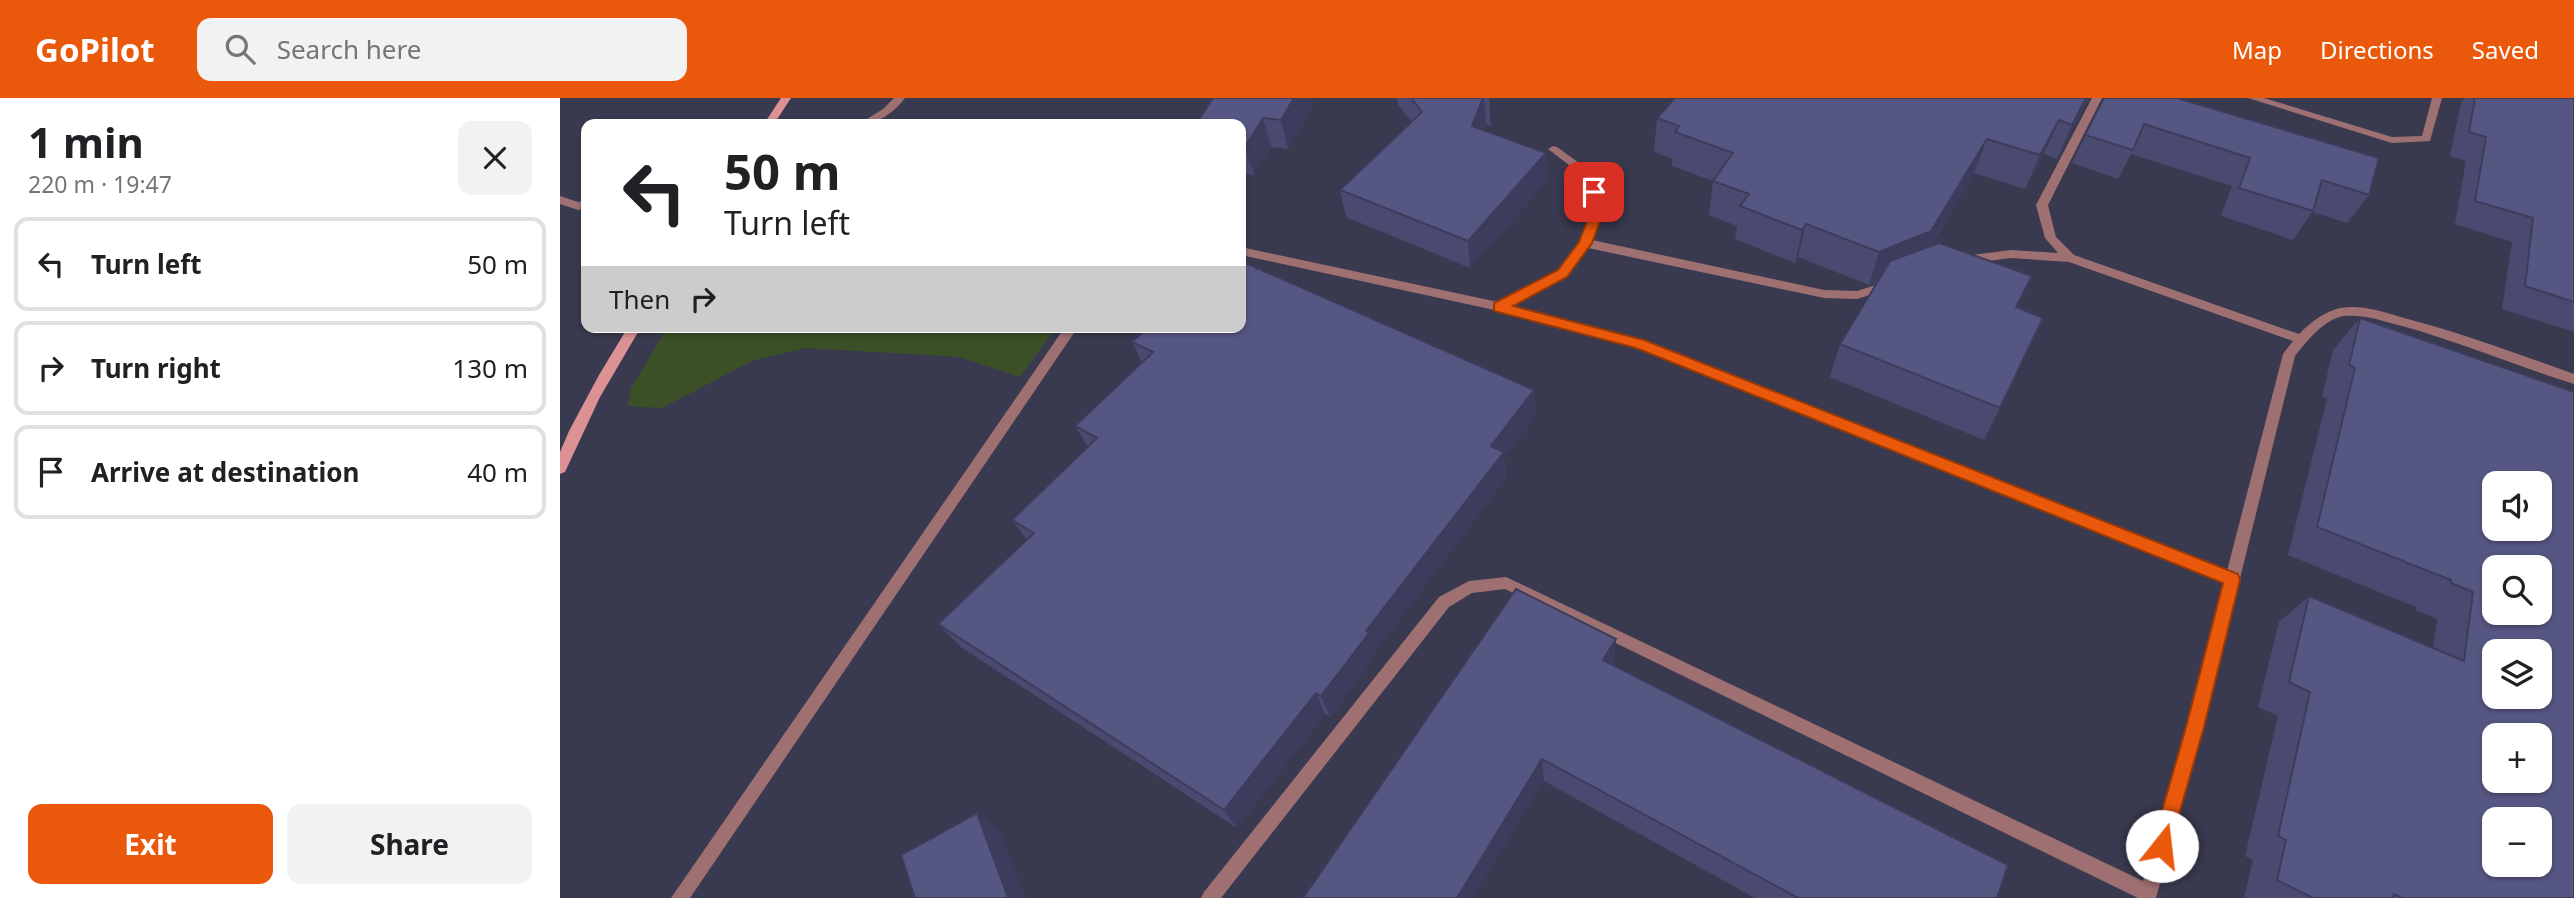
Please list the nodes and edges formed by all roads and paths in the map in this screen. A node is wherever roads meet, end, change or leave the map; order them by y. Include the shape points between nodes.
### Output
1 (786, 98) edge
2 (900, 98) edge
3 (2097, 98) edge
4 (2253, 98) edge
5 (2437, 98) edge
6 (772, 119) edge
7 (872, 119) edge
8 (1553, 149) dead end
9 (560, 200) edge
10 (581, 205) edge
11 (1585, 243) junction
12 (1246, 252) edge
13 (2070, 258) junction
14 (1956, 262) edge
15 (1898, 282) edge
16 (1499, 307) junction
17 (631, 333) edge
18 (1068, 333) edge
19 (2301, 339) junction
20 (2574, 379) edge
21 (560, 468) edge
22 (2232, 580) junction
23 (2148, 896) edge
24 (680, 898) edge
25 (1210, 898) edge

1 - 6 street
2 - 7 lane
3 - 13 lane via 2042,205 2051,238
4 - 5 lane via 2392,140 2426,139
8 - 11 lane via 1591,176 1598,208
9 - 10 lane
11 - 15 lane via 1824,294 1857,295
11 - 16 lane via 1562,274
12 - 16 lane
13 - 14 lane via 2011,254
13 - 19 lane
16 - 22 lane via 1639,343
17 - 21 street via 574,433
18 - 24 lane
19 - 20 lane via 2312,327 2344,311 2383,314
19 - 22 lane via 2289,354
22 - 23 lane
23 - 25 lane via 1507,583 1469,587 1444,602

